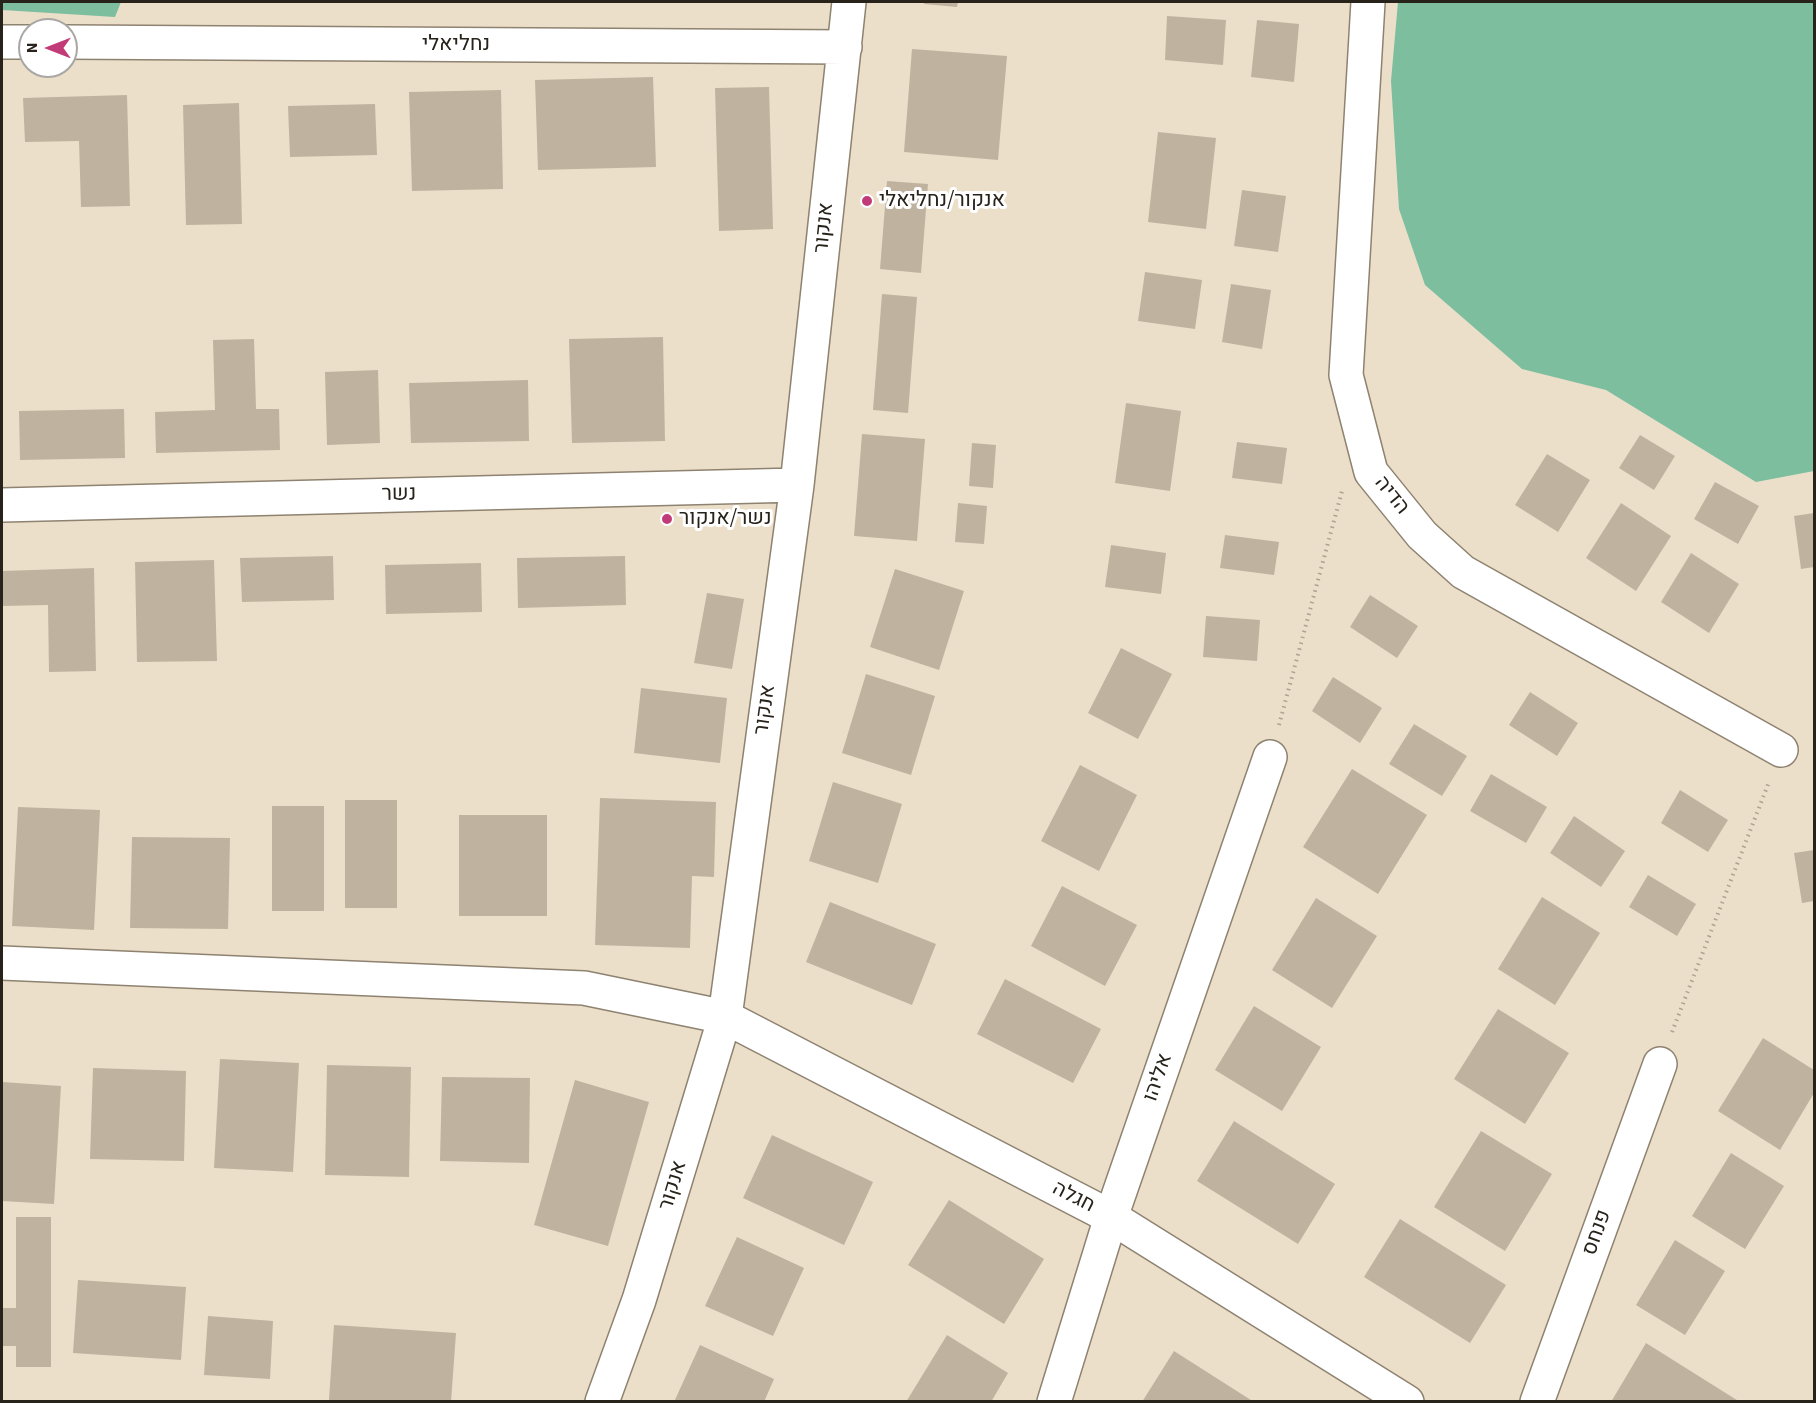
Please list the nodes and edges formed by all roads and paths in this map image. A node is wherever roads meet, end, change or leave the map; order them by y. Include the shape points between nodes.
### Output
1 (849, 2) edge
2 (1368, 2) edge
3 (2, 42) edge
4 (18, 42) edge
5 (78, 42) edge
6 (845, 47) junction
7 (1344, 483) dead end
8 (797, 485) junction
9 (2, 505) edge
10 (1781, 750) joint
11 (1270, 757) joint
12 (2, 963) edge
13 (725, 1017) junction
14 (1660, 1064) joint
15 (1111, 1217) junction
16 (602, 1401) edge
17 (1054, 1401) edge
18 (1407, 1401) edge
19 (1537, 1401) edge

1 - 6 street, אנקור
2 - 10 street, הדיה via 1346,375 1371,472 1422,535 1463,572
3 - 4 street
5 - 6 street, נחליאלי
6 - 8 street, אנקור
7 - 11 path
8 - 9 street, נשר
8 - 13 street, אנקור
10 - 14 path
11 - 15 street, אליהו
12 - 13 street, חגלה via 584,988
13 - 15 street, חגלה
13 - 16 street, אנקור via 639,1300
14 - 19 street, פנחס
15 - 17 street, אליהו
15 - 18 street, חגלה

